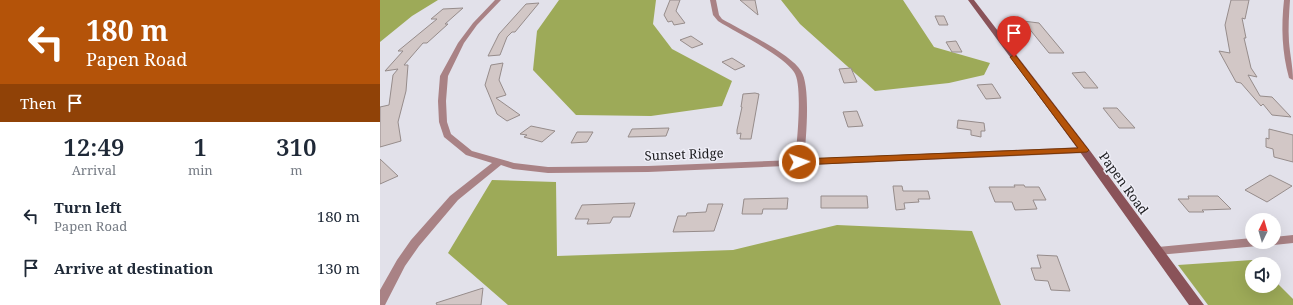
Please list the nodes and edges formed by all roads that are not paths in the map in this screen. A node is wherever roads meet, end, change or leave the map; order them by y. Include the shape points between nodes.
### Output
1 (498, 0) edge
2 (713, 0) edge
3 (971, 0) edge
4 (1287, 0) edge
5 (1293, 78) edge
6 (1084, 150) junction
7 (499, 162) junction
8 (799, 162) junction
9 (1293, 239) edge
10 (1281, 240) edge
11 (1245, 243) edge
12 (1158, 251) junction
13 (380, 302) edge
14 (1197, 305) edge

1 - 7 street, Sunset Ridge via 461,43 444,76 442,100 443,122 447,135 469,153
2 - 8 street via 716,15 720,20 782,56 798,72 801,79 803,122
3 - 6 street, Papen Road
4 - 5 street via 1285,36
6 - 8 street, Sunset Ridge
6 - 12 street, Papen Road
7 - 8 street, Sunset Ridge via 548,170 648,169
7 - 13 street via 454,198 415,243
9 - 10 street
11 - 12 street
12 - 14 street, Papen Road

